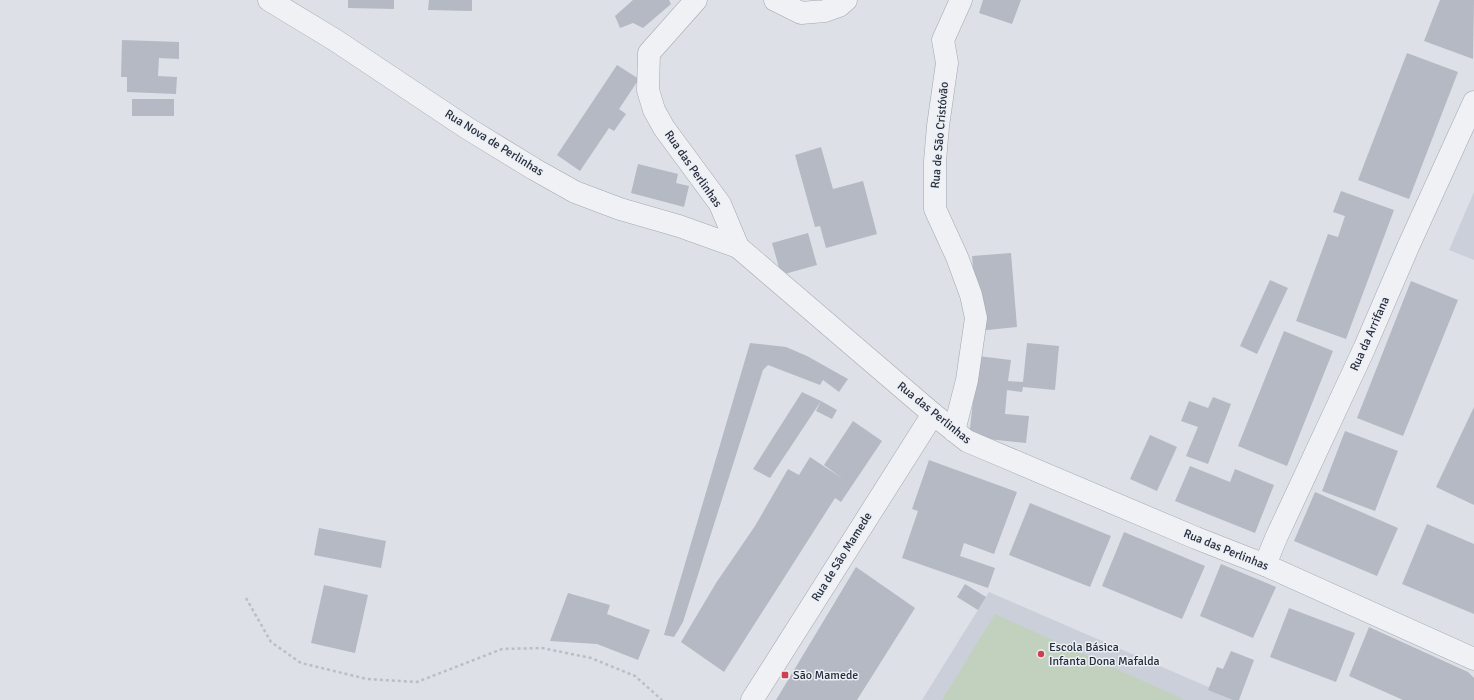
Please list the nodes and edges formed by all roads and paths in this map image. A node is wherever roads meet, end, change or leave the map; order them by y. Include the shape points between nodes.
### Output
1 (269, 0) edge
2 (696, 0) edge
3 (775, 0) edge
4 (846, 0) edge
5 (961, 0) edge
6 (1474, 102) edge
7 (738, 247) junction
8 (934, 414) junction
9 (954, 432) junction
10 (1265, 565) junction
11 (246, 598) dead end
12 (1474, 659) edge
13 (662, 700) edge
14 (752, 700) edge

1 - 7 street, Rua Nova de Perlinhas via 474,132 575,192
2 - 7 street, Rua das Perlinhas via 649,53 648,90 654,110 664,128 720,204
3 - 4 street via 801,13 838,6
5 - 9 street, Rua de São Cristóvão via 943,40 947,64 938,126 935,209 963,272 976,318 967,380
6 - 10 street, Rua da Arrifana
7 - 8 street, Rua das Perlinhas
8 - 9 street, Rua das Perlinhas
8 - 14 street, Rua de São Mamede
9 - 10 street, Rua das Perlinhas via 967,441
10 - 12 street, Rua das Perlinhas
11 - 13 path via 271,642 301,663 367,679 417,682 502,649 542,648 591,658 635,676

